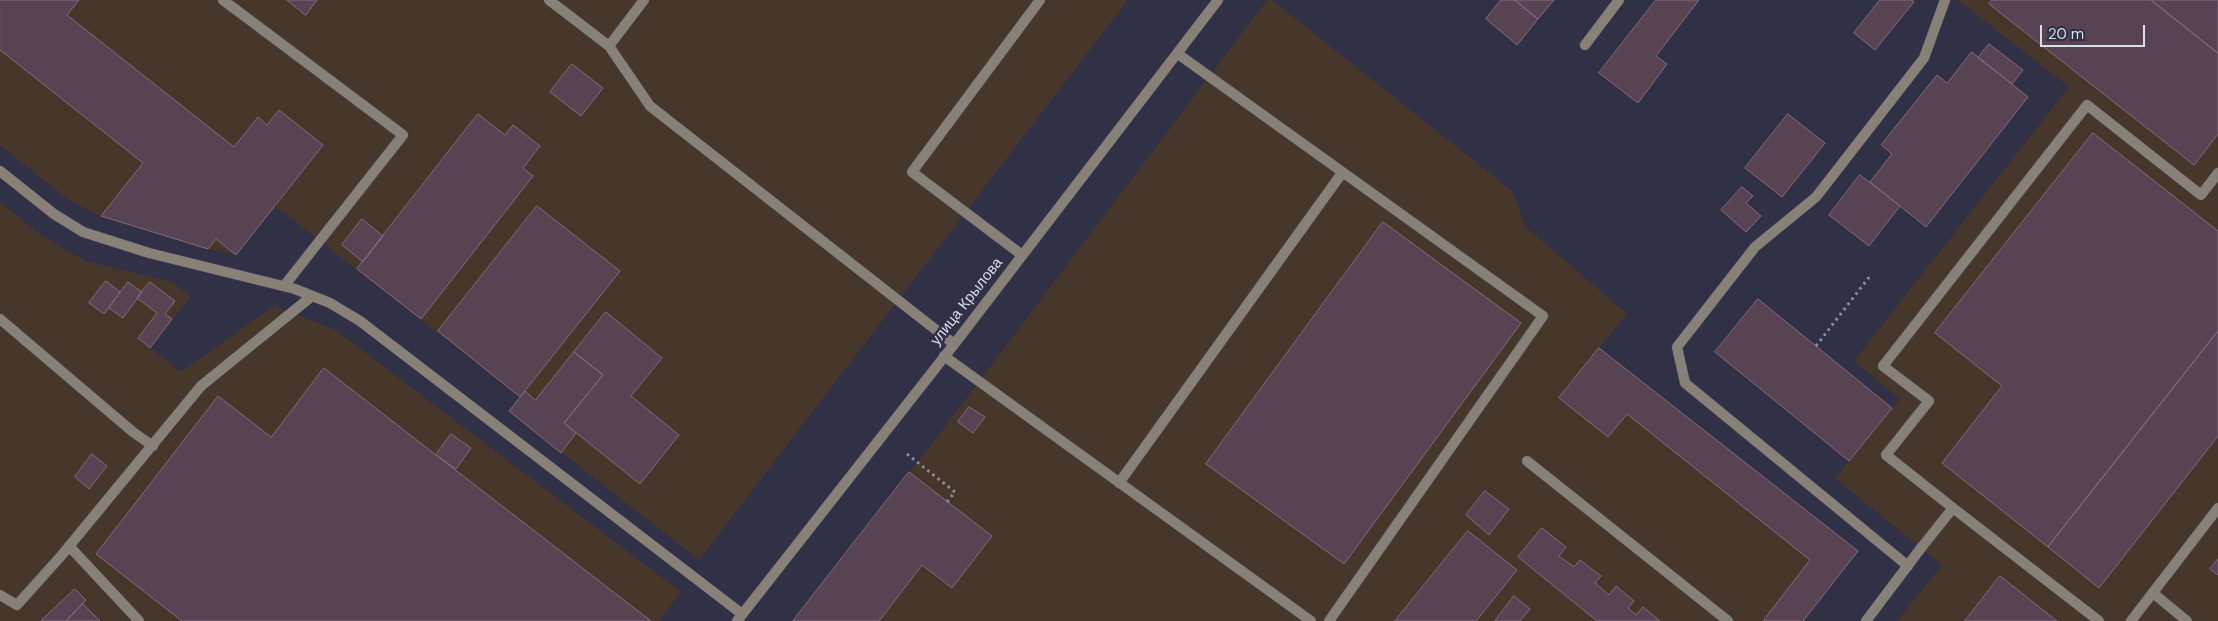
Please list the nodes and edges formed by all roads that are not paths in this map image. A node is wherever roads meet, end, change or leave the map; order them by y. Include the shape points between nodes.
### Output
1 (223, 0) edge
2 (549, 0) edge
3 (644, 0) edge
4 (1040, 0) edge
5 (1218, 0) edge
6 (1619, 0) edge
7 (1945, 0) edge
8 (1585, 45) dead end
9 (608, 46) junction
10 (1178, 54) junction
11 (0, 171) edge
12 (1342, 173) junction
13 (2218, 173) edge
14 (1022, 256) junction
15 (284, 286) junction
16 (312, 296) junction
17 (0, 319) edge
18 (954, 344) junction
19 (944, 356) junction
20 (153, 446) junction
21 (1527, 461) dead end
22 (1119, 483) junction
23 (1953, 508) junction
24 (2218, 508) edge
25 (69, 546) junction
26 (1908, 566) junction
27 (2153, 593) junction
28 (0, 595) edge
29 (740, 618) edge
30 (139, 621) edge
31 (1311, 621) edge
32 (1329, 621) edge
33 (1728, 621) edge
34 (1866, 621) edge
35 (2099, 621) edge
36 (2131, 621) edge
37 (2187, 621) edge

1 - 15 street via 403,135
2 - 9 street
3 - 9 street
4 - 14 street via 912,172
5 - 10 street, улица Крылова
6 - 8 street
7 - 26 street via 1924,58 1816,197 1755,247 1677,347 1685,384
9 - 18 street via 650,106
10 - 12 street
10 - 14 street, улица Крылова
11 - 15 street via 54,214 83,232 149,253
12 - 22 street
12 - 32 street via 1543,316
13 - 23 street via 2201,195 2087,105 1883,366 1929,401 1886,455
14 - 18 street, улица Крылова
15 - 16 street
16 - 20 street via 202,386
16 - 29 street via 360,321
17 - 20 street
18 - 19 street, улица Крылова
19 - 22 street
19 - 29 street, улица Крылова
20 - 25 street
21 - 33 street
22 - 31 street
23 - 26 street
23 - 35 street
24 - 27 street
25 - 28 street via 16,605
25 - 30 street
26 - 34 street
27 - 36 street
27 - 37 street

